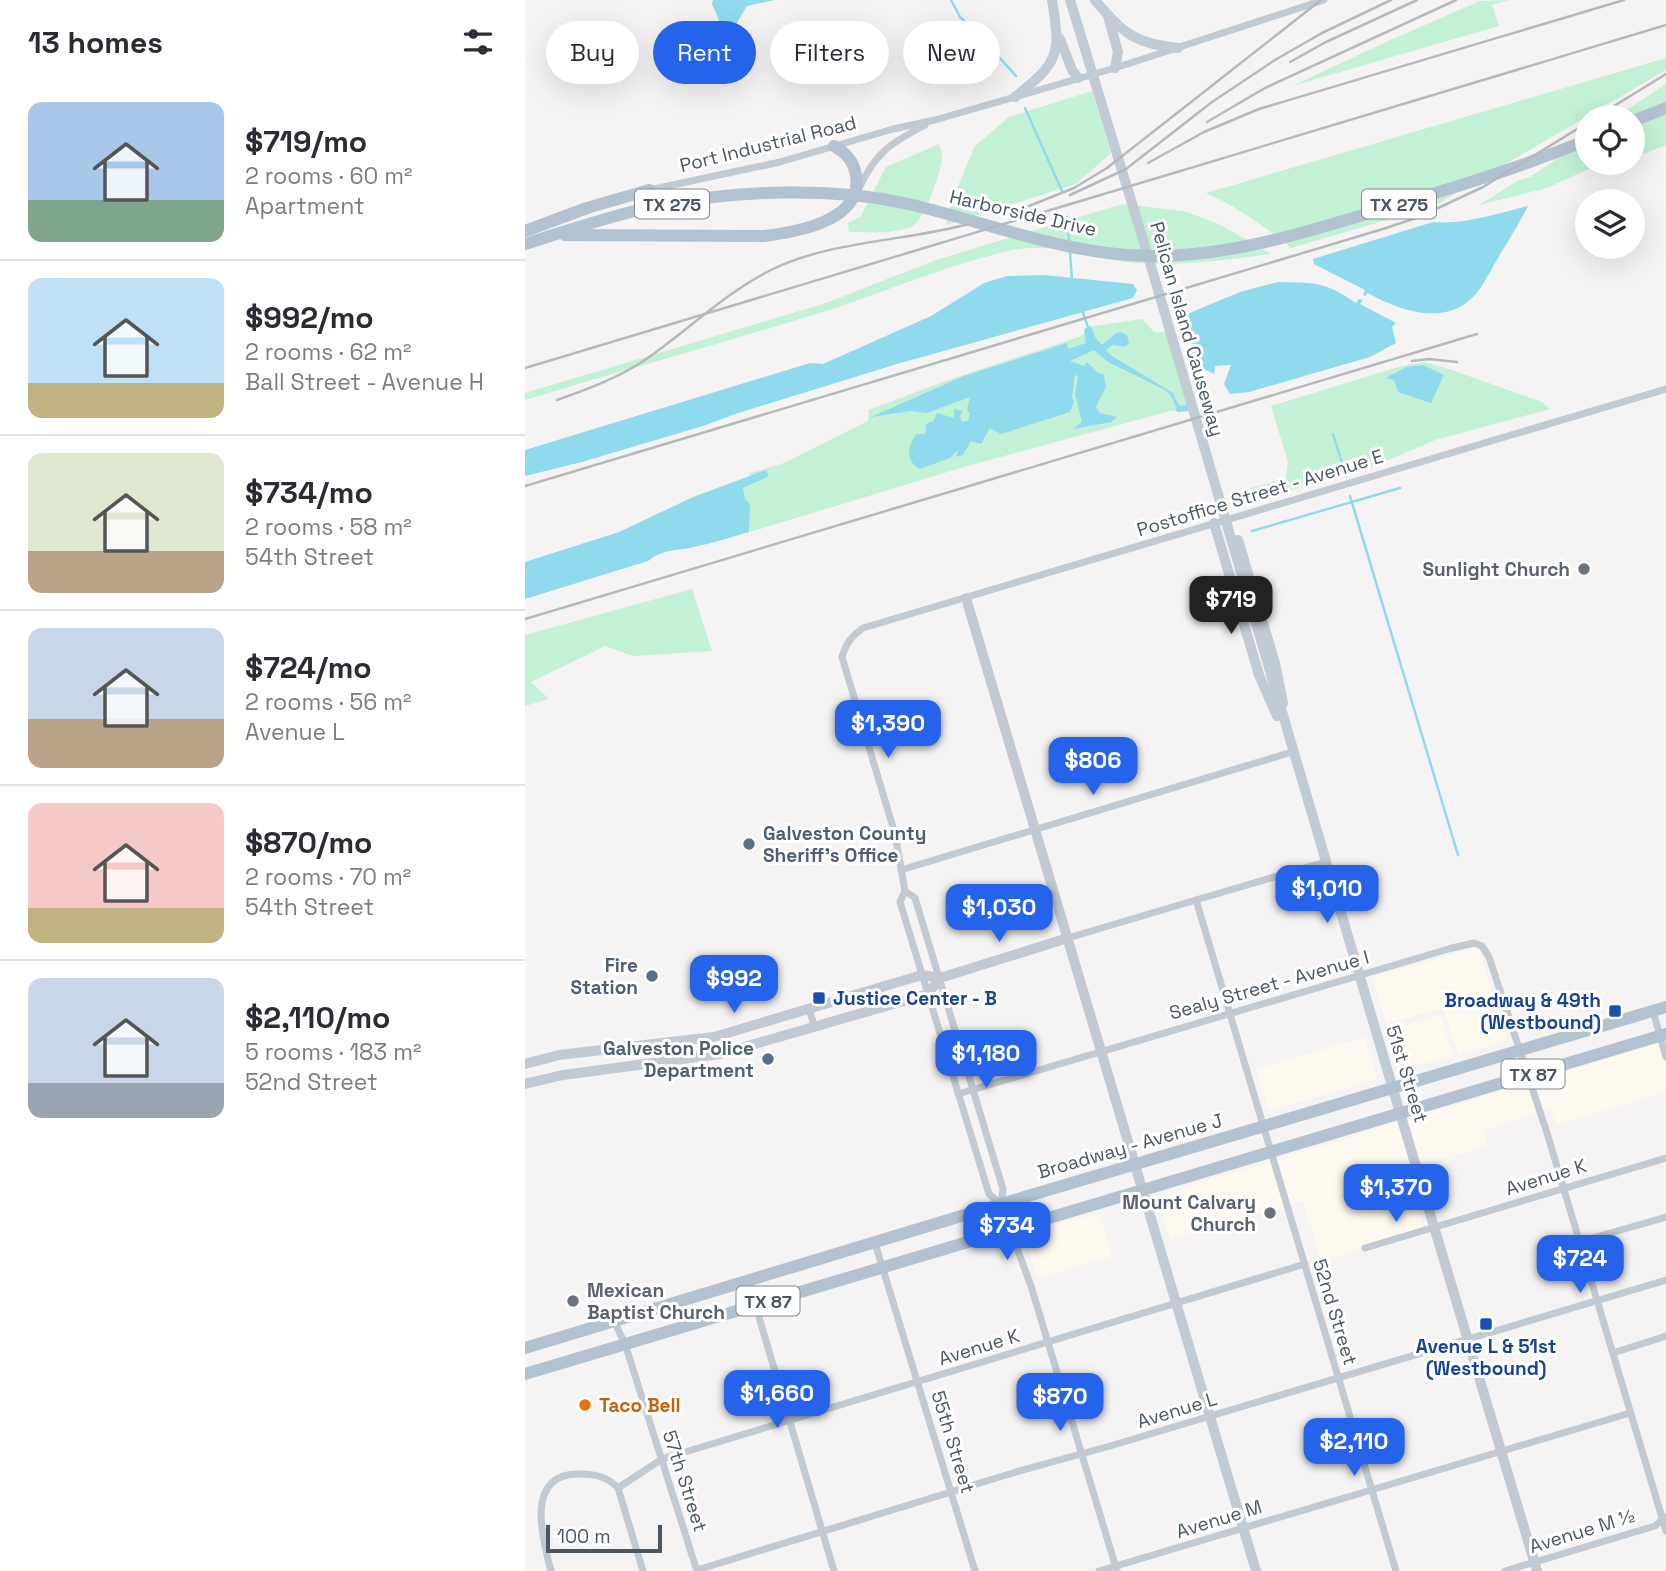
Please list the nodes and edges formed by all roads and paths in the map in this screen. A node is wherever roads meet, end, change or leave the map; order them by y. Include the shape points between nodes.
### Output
1 (1052, 0) edge
2 (1070, 0) edge
3 (1095, 0) edge
4 (1324, 0) edge
5 (1108, 16) junction
6 (1058, 33) junction
7 (1178, 48) junction
8 (1115, 68) junction
9 (1078, 78) junction
10 (1016, 97) junction
11 (1666, 108) edge
12 (1645, 116) edge
13 (935, 120) junction
14 (1575, 144) edge
15 (834, 146) junction
16 (649, 190) joint
17 (855, 197) junction
18 (525, 232) edge
19 (554, 235) junction
20 (525, 244) edge
21 (1148, 256) junction
22 (1666, 390) edge
23 (1231, 518) junction
24 (1214, 523) junction
25 (966, 598) junction
26 (1268, 668) joint
27 (1287, 734) junction
28 (1292, 752) junction
29 (1035, 830) junction
30 (1325, 862) junction
31 (901, 870) junction
32 (905, 891) junction
33 (1196, 900) junction
34 (1067, 938) junction
35 (922, 975) junction
36 (1358, 975) junction
37 (940, 978) junction
38 (928, 994) junction
39 (809, 1009) junction
40 (1660, 1009) edge
41 (1228, 1013) junction
42 (814, 1025) junction
43 (1663, 1035) edge
44 (714, 1037) junction
45 (615, 1049) junction
46 (1101, 1051) junction
47 (1521, 1051) junction
48 (720, 1054) junction
49 (1666, 1057) edge
50 (525, 1064) edge
51 (618, 1068) junction
52 (1529, 1075) junction
53 (525, 1084) edge
54 (1393, 1089) junction
55 (972, 1090) junction
56 (958, 1094) junction
57 (1400, 1113) junction
58 (1263, 1127) junction
59 (1271, 1152) junction
60 (1666, 1158) edge
61 (1135, 1165) junction
62 (1563, 1189) junction
63 (1143, 1190) junction
64 (1001, 1204) junction
65 (1666, 1217) edge
66 (1435, 1227) junction
67 (1010, 1228) junction
68 (1579, 1242) junction
69 (875, 1243) junction
70 (1365, 1248) dead end
71 (1305, 1265) junction
72 (882, 1267) junction
73 (748, 1280) junction
74 (1666, 1280) edge
75 (1597, 1302) junction
76 (1176, 1303) junction
77 (755, 1305) junction
78 (614, 1321) junction
79 (1666, 1336) edge
80 (1468, 1338) junction
81 (1047, 1342) junction
82 (625, 1344) junction
83 (525, 1348) edge
84 (1613, 1353) junction
85 (525, 1374) edge
86 (1338, 1377) junction
87 (918, 1381) junction
88 (1630, 1413) junction
89 (1210, 1416) junction
90 (789, 1420) junction
91 (1501, 1451) junction
92 (1081, 1454) junction
93 (662, 1459) junction
94 (618, 1488) junction
95 (1372, 1490) junction
96 (951, 1492) junction
97 (1664, 1518) edge
98 (1243, 1528) junction
99 (822, 1531) junction
100 (1666, 1531) edge
101 (1536, 1566) edge
102 (1116, 1569) edge
103 (697, 1570) edge
104 (551, 1571) edge
105 (643, 1571) edge
106 (834, 1571) edge
107 (975, 1571) edge
108 (1099, 1571) edge
109 (1256, 1571) edge
110 (1396, 1571) edge
111 (1505, 1571) edge

1 - 6 main road
2 - 21 main road, Pelican Island Causeway
3 - 5 main road
4 - 7 street, Port Industrial Road
5 - 7 main road via 1134,38
5 - 8 main road via 1118,52
6 - 9 main road
6 - 10 main road via 1056,51 1043,74
7 - 8 street, Port Industrial Road
8 - 9 street, Port Industrial Road
9 - 10 street, Port Industrial Road
10 - 13 street, Port Industrial Road
11 - 12 main road
13 - 15 street, Port Industrial Road
13 - 17 street, Port Industrial Road via 878,155
14 - 21 main road, Harborside Drive / TX 275 via 1475,182 1280,240 1237,250
15 - 16 street, Port Industrial Road
15 - 17 main road via 852,162 857,177
16 - 18 main road
17 - 19 main road via 824,222 789,233
19 - 20 main road, Harborside Drive / TX 275
19 - 21 main road, Harborside Drive / TX 275 via 651,207 793,193 865,196 1079,248
21 - 26 main road, Pelican Island Causeway
22 - 23 street, Postoffice Street - Avenue E
23 - 24 street, Postoffice Street - Avenue E
23 - 27 main road via 1282,689
24 - 25 street, Postoffice Street - Avenue E
24 - 27 main road via 1259,675
25 - 29 street
25 - 31 street, Postoffice Street - Avenue E via 863,628 845,645 842,657 895,834
26 - 27 main road, 51st Street
27 - 28 main road, 51st Street
28 - 29 street
28 - 30 main road, 51st Street
29 - 31 street
29 - 34 street
30 - 33 street
30 - 36 main road, 51st Street
31 - 32 street
32 - 35 street via 900,902
32 - 37 street via 915,898
33 - 34 street
33 - 41 street, 52nd Street
34 - 37 street
34 - 46 street
35 - 37 street
35 - 38 street
35 - 39 street
36 - 41 street, Sealy Street - Avenue I
36 - 47 street, Sealy Street - Avenue I via 1452,948 1474,943 1482,946
36 - 54 main road, 51st Street
37 - 38 street
37 - 55 street
38 - 42 street
38 - 56 street
39 - 42 street
39 - 44 street
40 - 43 street
40 - 47 main road, Broadway - Avenue J / TX 87
41 - 46 street, Sealy Street - Avenue I
41 - 58 street, 52nd Street
42 - 48 street
43 - 49 street
43 - 52 main road, TX 87
44 - 45 street
44 - 48 street
45 - 50 street
45 - 51 street
46 - 55 street, Sealy Street - Avenue I
46 - 61 street
47 - 52 street
47 - 54 main road, Broadway - Avenue J / TX 87
48 - 51 street
51 - 53 street
52 - 57 main road, TX 87
52 - 62 street
54 - 57 main road, 51st Street
54 - 58 main road, Broadway - Avenue J / TX 87
55 - 56 street, Sealy Street - Avenue I
55 - 64 street via 1003,1189
56 - 64 street via 989,1194
57 - 59 main road, TX 87
57 - 66 street, 51st Street
58 - 59 street, 52nd Street
58 - 61 main road, Broadway - Avenue J / TX 87
59 - 63 main road, TX 87
59 - 71 street, 52nd Street
60 - 62 street, Avenue K
61 - 63 main road
61 - 64 main road, Broadway - Avenue J / TX 87
62 - 66 street, Avenue K
62 - 68 street
63 - 67 main road, TX 87
63 - 76 main road
64 - 67 main road
64 - 69 main road, Broadway - Avenue J / TX 87
65 - 68 street
66 - 70 street, Avenue K
66 - 80 street, 51st Street
67 - 72 main road, TX 87
67 - 81 street
68 - 75 street
69 - 72 street, 55th Street
69 - 73 main road, Broadway - Avenue J / TX 87
71 - 76 street, Avenue K
71 - 86 street, 52nd Street
72 - 77 main road, TX 87
72 - 87 street, 55th Street
73 - 77 street
73 - 78 main road, Broadway - Avenue J / TX 87
74 - 75 street, Avenue L
75 - 80 street, Avenue L
75 - 84 street
76 - 81 street, Avenue K
76 - 89 main road
77 - 82 main road, TX 87
77 - 90 street
78 - 82 street, 57th Street
78 - 83 main road, Broadway - Avenue J / TX 87
79 - 84 street
80 - 86 street, Avenue L
80 - 91 street, 51st Street
81 - 87 street, Avenue K
81 - 92 street
82 - 85 main road, TX 87
82 - 93 street, 57th Street
84 - 88 street
86 - 89 street, Avenue L
86 - 95 street, 52nd Street
87 - 90 street, Avenue K
87 - 96 street, 55th Street
88 - 91 street, Avenue M
88 - 97 street
89 - 92 street, Avenue L
89 - 98 main road
90 - 93 street, Avenue K
90 - 99 street
91 - 95 street, Avenue M
91 - 101 street, 51st Street
92 - 96 street, Avenue L
92 - 102 street
93 - 94 street, Avenue K
93 - 103 street, 57th Street
94 - 104 street via 609,1479 568,1474 553,1481 543,1493 539,1528
94 - 105 street
95 - 98 street, Avenue M
95 - 110 street, 52nd Street
96 - 99 street, Avenue L
96 - 107 street, 55th Street
97 - 100 street
97 - 101 street, Avenue M ½ via 1655,1526
98 - 102 street, Avenue M
98 - 109 main road
99 - 103 street, Avenue L
99 - 106 street
101 - 111 street, Avenue M ½
102 - 108 street, Avenue M

